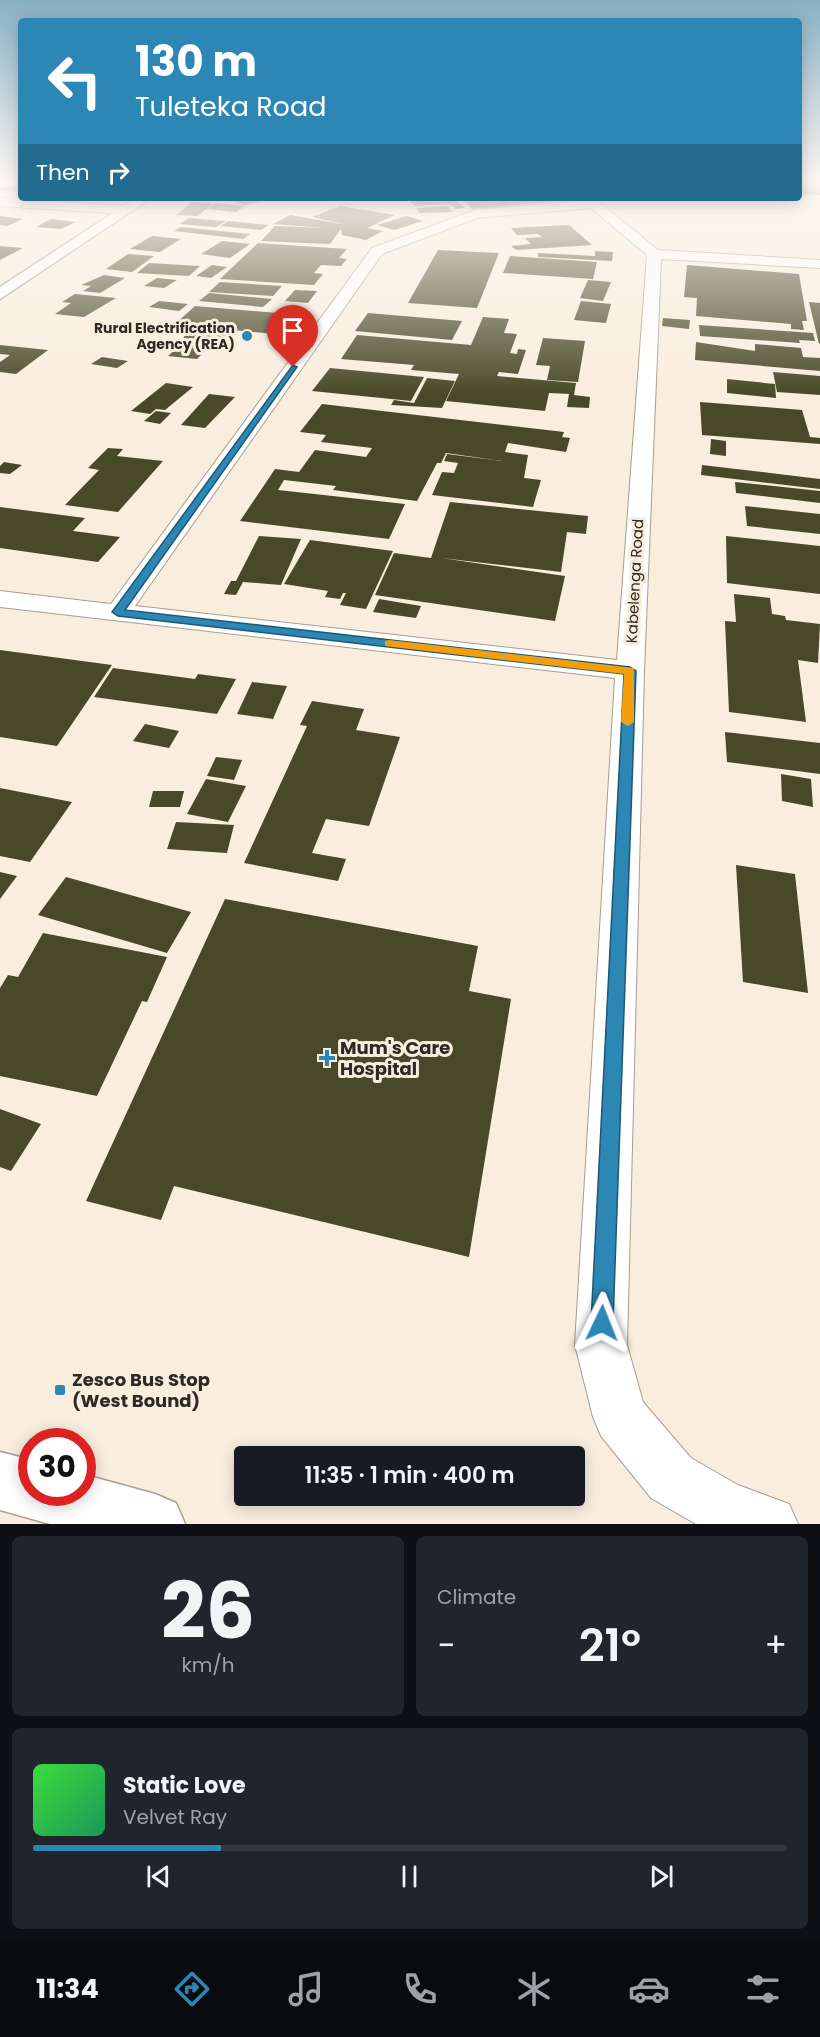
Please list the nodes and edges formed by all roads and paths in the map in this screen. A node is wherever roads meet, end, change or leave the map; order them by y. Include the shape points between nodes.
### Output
1 (63, 252) edge
2 (375, 252) edge
3 (654, 254) joint
4 (820, 264) edge
5 (0, 294) edge
6 (0, 599) edge
7 (118, 612) junction
8 (630, 671) junction
9 (0, 1481) edge
10 (18, 1486) edge
11 (91, 1506) edge
12 (155, 1524) edge
13 (769, 1524) edge

1 - 5 main road
2 - 7 street
3 - 4 street
3 - 8 street, Kabelenga Road
6 - 7 street
7 - 8 street
8 - 13 street, Kabelenga Road via 601,1345 620,1417 671,1478 725,1509
9 - 10 main road
11 - 12 main road

